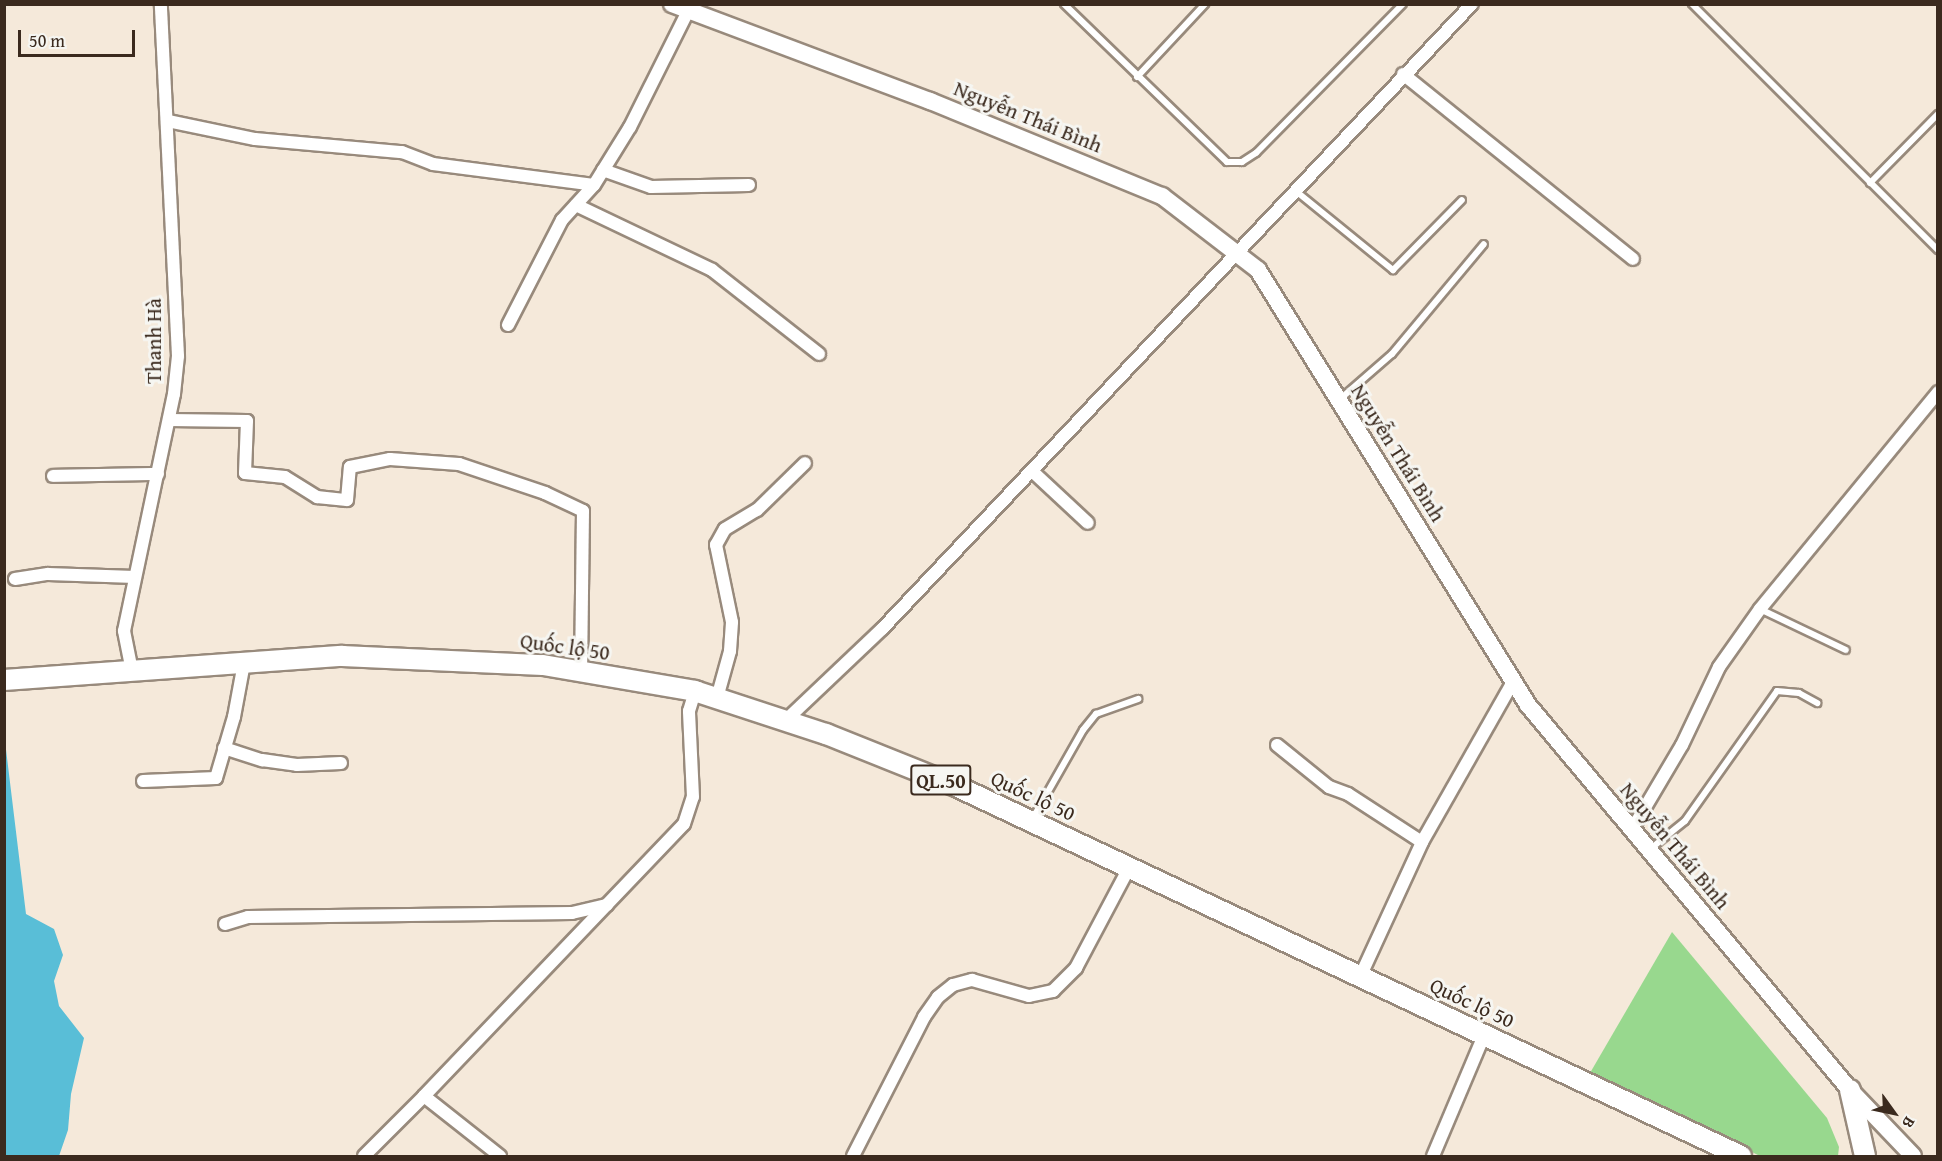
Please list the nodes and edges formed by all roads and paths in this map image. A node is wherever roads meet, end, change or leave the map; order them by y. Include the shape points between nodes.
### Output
1 (160, 4) edge
2 (1064, 4) edge
3 (1205, 4) edge
4 (1403, 4) edge
5 (1472, 4) edge
6 (1692, 4) edge
7 (680, 8) edge
8 (1403, 74) junction
9 (1137, 77) junction
10 (1938, 114) edge
11 (168, 121) junction
12 (603, 170) junction
13 (1870, 183) junction
14 (594, 185) junction
15 (749, 185) dead end
16 (1297, 192) junction
17 (1462, 200) dead end
18 (576, 205) junction
19 (1484, 244) dead end
20 (1938, 250) edge
21 (1237, 254) junction
22 (1633, 259) dead end
23 (508, 325) dead end
24 (819, 354) dead end
25 (1938, 392) edge
26 (1339, 400) junction
27 (169, 420) junction
28 (804, 463) dead end
29 (1032, 471) junction
30 (158, 474) junction
31 (53, 476) dead end
32 (1088, 523) dead end
33 (135, 577) junction
34 (15, 579) dead end
35 (1760, 609) junction
36 (1846, 650) dead end
37 (244, 663) junction
38 (132, 671) junction
39 (581, 672) junction
40 (4, 680) edge
41 (1514, 682) junction
42 (695, 691) junction
43 (717, 698) junction
44 (1138, 699) dead end
45 (1817, 703) dead end
46 (785, 721) junction
47 (1277, 745) dead end
48 (224, 748) junction
49 (341, 763) dead end
50 (143, 781) dead end
51 (1031, 822) junction
52 (1629, 826) junction
53 (1422, 842) junction
54 (1649, 850) junction
55 (1129, 868) junction
56 (608, 905) junction
57 (225, 924) dead end
58 (1360, 977) junction
59 (1484, 1035) junction
60 (1850, 1090) junction
61 (424, 1096) junction
62 (364, 1156) edge
63 (500, 1156) edge
64 (853, 1156) edge
65 (1433, 1156) edge
66 (1741, 1156) edge
67 (1865, 1156) edge
68 (1913, 1156) edge

1 - 11 street, Thanh Hà
2 - 9 lane
3 - 9 lane
4 - 9 lane via 1256,153 1242,162 1227,162
5 - 8 street
6 - 13 lane
7 - 12 street via 647,96
7 - 21 street, Nguyễn Thái Bình via 930,101 1162,196
8 - 16 street
8 - 22 street
10 - 13 lane
11 - 14 street via 255,139 402,152 433,164
11 - 27 street, Thanh Hà via 178,356
12 - 14 street
12 - 15 street via 651,187
13 - 20 lane
14 - 18 street
16 - 17 lane via 1393,270
16 - 21 street
18 - 23 street via 562,220
18 - 24 street via 712,270
19 - 26 lane via 1392,354
21 - 26 street, Nguyễn Thái Bình via 1258,270
21 - 29 street
25 - 35 street
26 - 41 street, Nguyễn Thái Bình
27 - 30 street, Thanh Hà
27 - 39 street via 247,421 245,473 285,477 317,497 347,500 350,467 390,459 459,464 545,493 583,511
28 - 43 street via 757,510 724,529 716,545 732,622 730,651
29 - 32 street
29 - 46 street via 882,629
30 - 31 street
30 - 33 street, Thanh Hà
33 - 34 street via 48,574
33 - 38 street, Thanh Hà via 124,631
35 - 36 lane
35 - 52 street via 1719,667 1682,745 1637,821
37 - 38 main road, Quốc lộ 50 / QL.50
37 - 39 main road, Quốc lộ 50 / QL.50 via 342,656 543,665
37 - 48 street
38 - 40 main road, Quốc lộ 50 / QL.50
39 - 42 main road, Quốc lộ 50 / QL.50
41 - 52 street, Nguyễn Thái Bình via 1528,705
41 - 53 street
42 - 43 main road, Quốc lộ 50 / QL.50
42 - 56 street via 689,711 693,797 684,824
43 - 46 main road, Quốc lộ 50 / QL.50
44 - 51 lane via 1096,714
45 - 54 lane via 1799,693 1777,691 1685,821
46 - 51 main road, Quốc lộ 50 / QL.50 via 956,786
47 - 53 street via 1329,788 1348,794
48 - 49 street via 280,763
48 - 50 street via 216,778
51 - 55 main road, Quốc lộ 50 / QL.50
52 - 54 street, Nguyễn Thái Bình
53 - 58 street
54 - 60 street, Nguyễn Thái Bình
55 - 58 main road, Quốc lộ 50 / QL.50
55 - 64 street via 1076,968 1053,991 1029,996 972,980 953,985 938,997
56 - 57 street via 572,913 257,917
56 - 61 street
58 - 59 main road, Quốc lộ 50 / QL.50
59 - 65 street
59 - 66 main road, Quốc lộ 50 / QL.50
60 - 67 main road
60 - 68 street, Nguyễn Thái Bình
61 - 62 street
61 - 63 street

